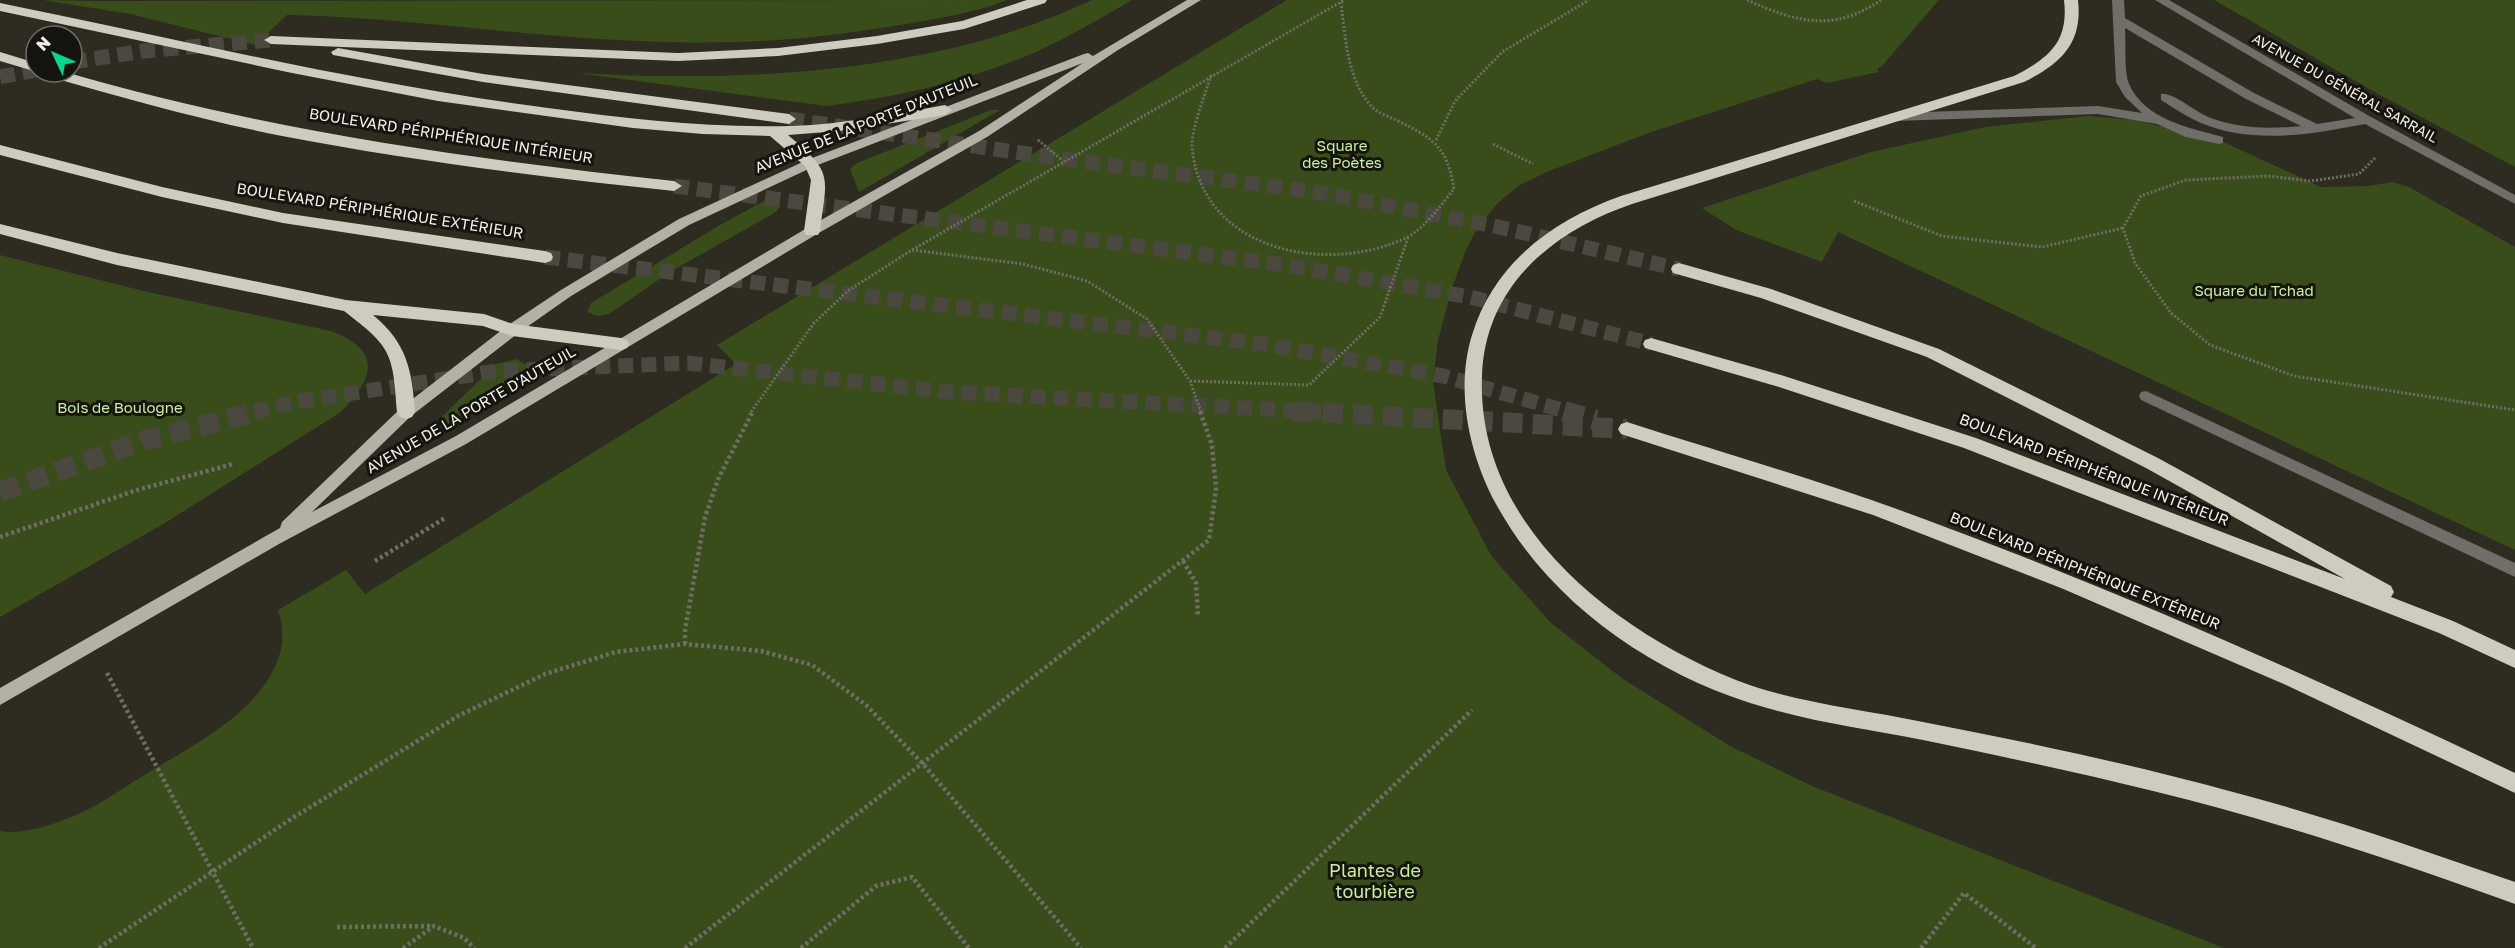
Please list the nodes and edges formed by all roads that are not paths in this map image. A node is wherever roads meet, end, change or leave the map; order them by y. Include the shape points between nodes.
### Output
1 (1040, 0) edge
2 (1195, 0) edge
3 (2071, 0) edge
4 (2118, 0) edge
5 (2161, 0) edge
6 (0, 7) edge
7 (2121, 21) junction
8 (1114, 48) junction
9 (0, 57) edge
10 (24, 64) edge
11 (84, 82) edge
12 (2165, 97) dead end
13 (945, 110) junction
14 (1892, 117) junction
15 (789, 118) tunnel mouth
16 (2158, 120) junction
17 (2367, 120) junction
18 (2319, 130) junction
19 (774, 131) junction
20 (2219, 140) dead end
21 (0, 150) edge
22 (811, 163) junction
23 (674, 186) tunnel mouth
24 (2515, 200) edge
25 (0, 229) edge
26 (812, 231) junction
27 (545, 257) tunnel mouth
28 (1679, 269) tunnel mouth
29 (346, 306) junction
30 (512, 330) junction
31 (621, 344) junction
32 (1651, 344) tunnel mouth
33 (2146, 396) dead end
34 (406, 412) junction
35 (1627, 429) tunnel mouth
36 (274, 539) junction
37 (2515, 570) edge
38 (2446, 627) junction
39 (2515, 659) edge
40 (0, 697) edge
41 (2515, 783) edge
42 (2515, 892) edge

1 - 15 highway via 964,25 778,52 678,57 271,40 483,78
2 - 8 main road, AVENUE DE LA PORTE D'AUTEUIL
3 - 14 highway via 2070,34 2048,62 1982,91
4 - 7 street
5 - 17 street, AVENUE DU GÉNÉRAL SARRAIL
6 - 19 highway via 384,88 646,124
7 - 16 street via 2122,82 2128,94
7 - 18 street via 2250,96
8 - 13 main road, AVENUE DE LA PORTE D'AUTEUIL
8 - 26 main road, AVENUE DE LA PORTE D'AUTEUIL via 983,134
9 - 10 highway
11 - 23 highway, BOULEVARD PÉRIPHÉRIQUE INTÉRIEUR via 172,106 319,137 487,164
12 - 18 street via 2208,122 2250,131
13 - 19 highway via 830,129
13 - 22 main road, AVENUE DE LA PORTE D'AUTEUIL
14 - 16 street via 2098,110
14 - 42 highway via 1600,211 1557,232 1509,280 1481,327 1473,390 1480,449 1503,503 1532,549 1612,623 1644,644 1725,685 1797,706 2022,751 2281,813
16 - 20 street via 2196,137
17 - 18 street
17 - 24 street, AVENUE DU GÉNÉRAL SARRAIL
19 - 22 highway
21 - 27 highway, BOULEVARD PÉRIPHÉRIQUE EXTÉRIEUR via 151,190 283,218
22 - 26 highway via 819,180
22 - 30 main road, AVENUE DE LA PORTE D'AUTEUIL via 684,222
25 - 29 highway via 128,261
26 - 31 main road, AVENUE DE LA PORTE D'AUTEUIL
28 - 38 highway via 1765,293 1933,353 2152,462
29 - 30 highway via 484,320
29 - 34 highway via 373,323 392,345 404,374
30 - 31 highway
30 - 34 main road, AVENUE DE LA PORTE D'AUTEUIL
31 - 36 main road, AVENUE DE LA PORTE D'AUTEUIL via 460,440
32 - 38 highway, BOULEVARD PÉRIPHÉRIQUE INTÉRIEUR via 1781,381 1970,443
33 - 37 street
34 - 36 main road, AVENUE DE LA PORTE D'AUTEUIL
35 - 41 highway, BOULEVARD PÉRIPHÉRIQUE EXTÉRIEUR via 1916,523 2139,611 2324,692
36 - 40 main road, AVENUE DE LA PORTE D'AUTEUIL
38 - 39 highway, BOULEVARD PÉRIPHÉRIQUE INTÉRIEUR

